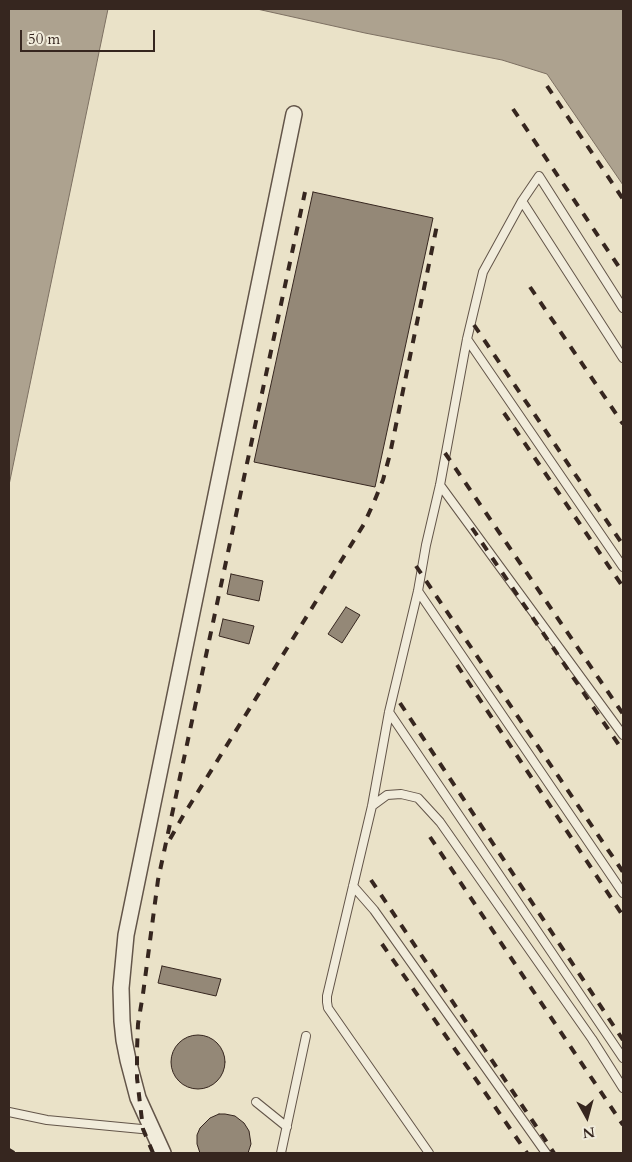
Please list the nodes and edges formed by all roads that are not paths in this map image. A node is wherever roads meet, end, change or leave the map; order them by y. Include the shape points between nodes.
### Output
1 (294, 114) dead end
2 (522, 201) junction
3 (623, 308) edge
4 (467, 339) junction
5 (623, 358) edge
6 (440, 485) junction
7 (623, 567) edge
8 (418, 591) junction
9 (389, 712) junction
10 (623, 736) edge
11 (372, 806) junction
12 (353, 886) junction
13 (623, 893) edge
14 (306, 1036) dead end
15 (623, 1058) edge
16 (623, 1088) edge
17 (256, 1102) dead end
18 (9, 1112) edge
19 (287, 1128) junction
20 (152, 1130) junction
21 (163, 1153) edge
22 (281, 1153) edge
23 (429, 1153) edge
24 (546, 1153) edge

1 - 20 street via 126,935 121,988 124,1040 138,1098
2 - 3 lane via 538,176
2 - 4 lane via 483,272
2 - 5 lane
4 - 6 lane
4 - 7 lane
6 - 8 lane
6 - 10 lane
8 - 9 lane
8 - 13 lane
9 - 11 lane
9 - 15 lane
11 - 12 lane
11 - 16 lane via 387,795 401,794 418,798 440,822
12 - 23 lane via 327,996 328,1008
12 - 24 lane via 374,910
14 - 19 lane
17 - 19 lane
18 - 20 lane via 47,1120
19 - 22 lane
20 - 21 street

